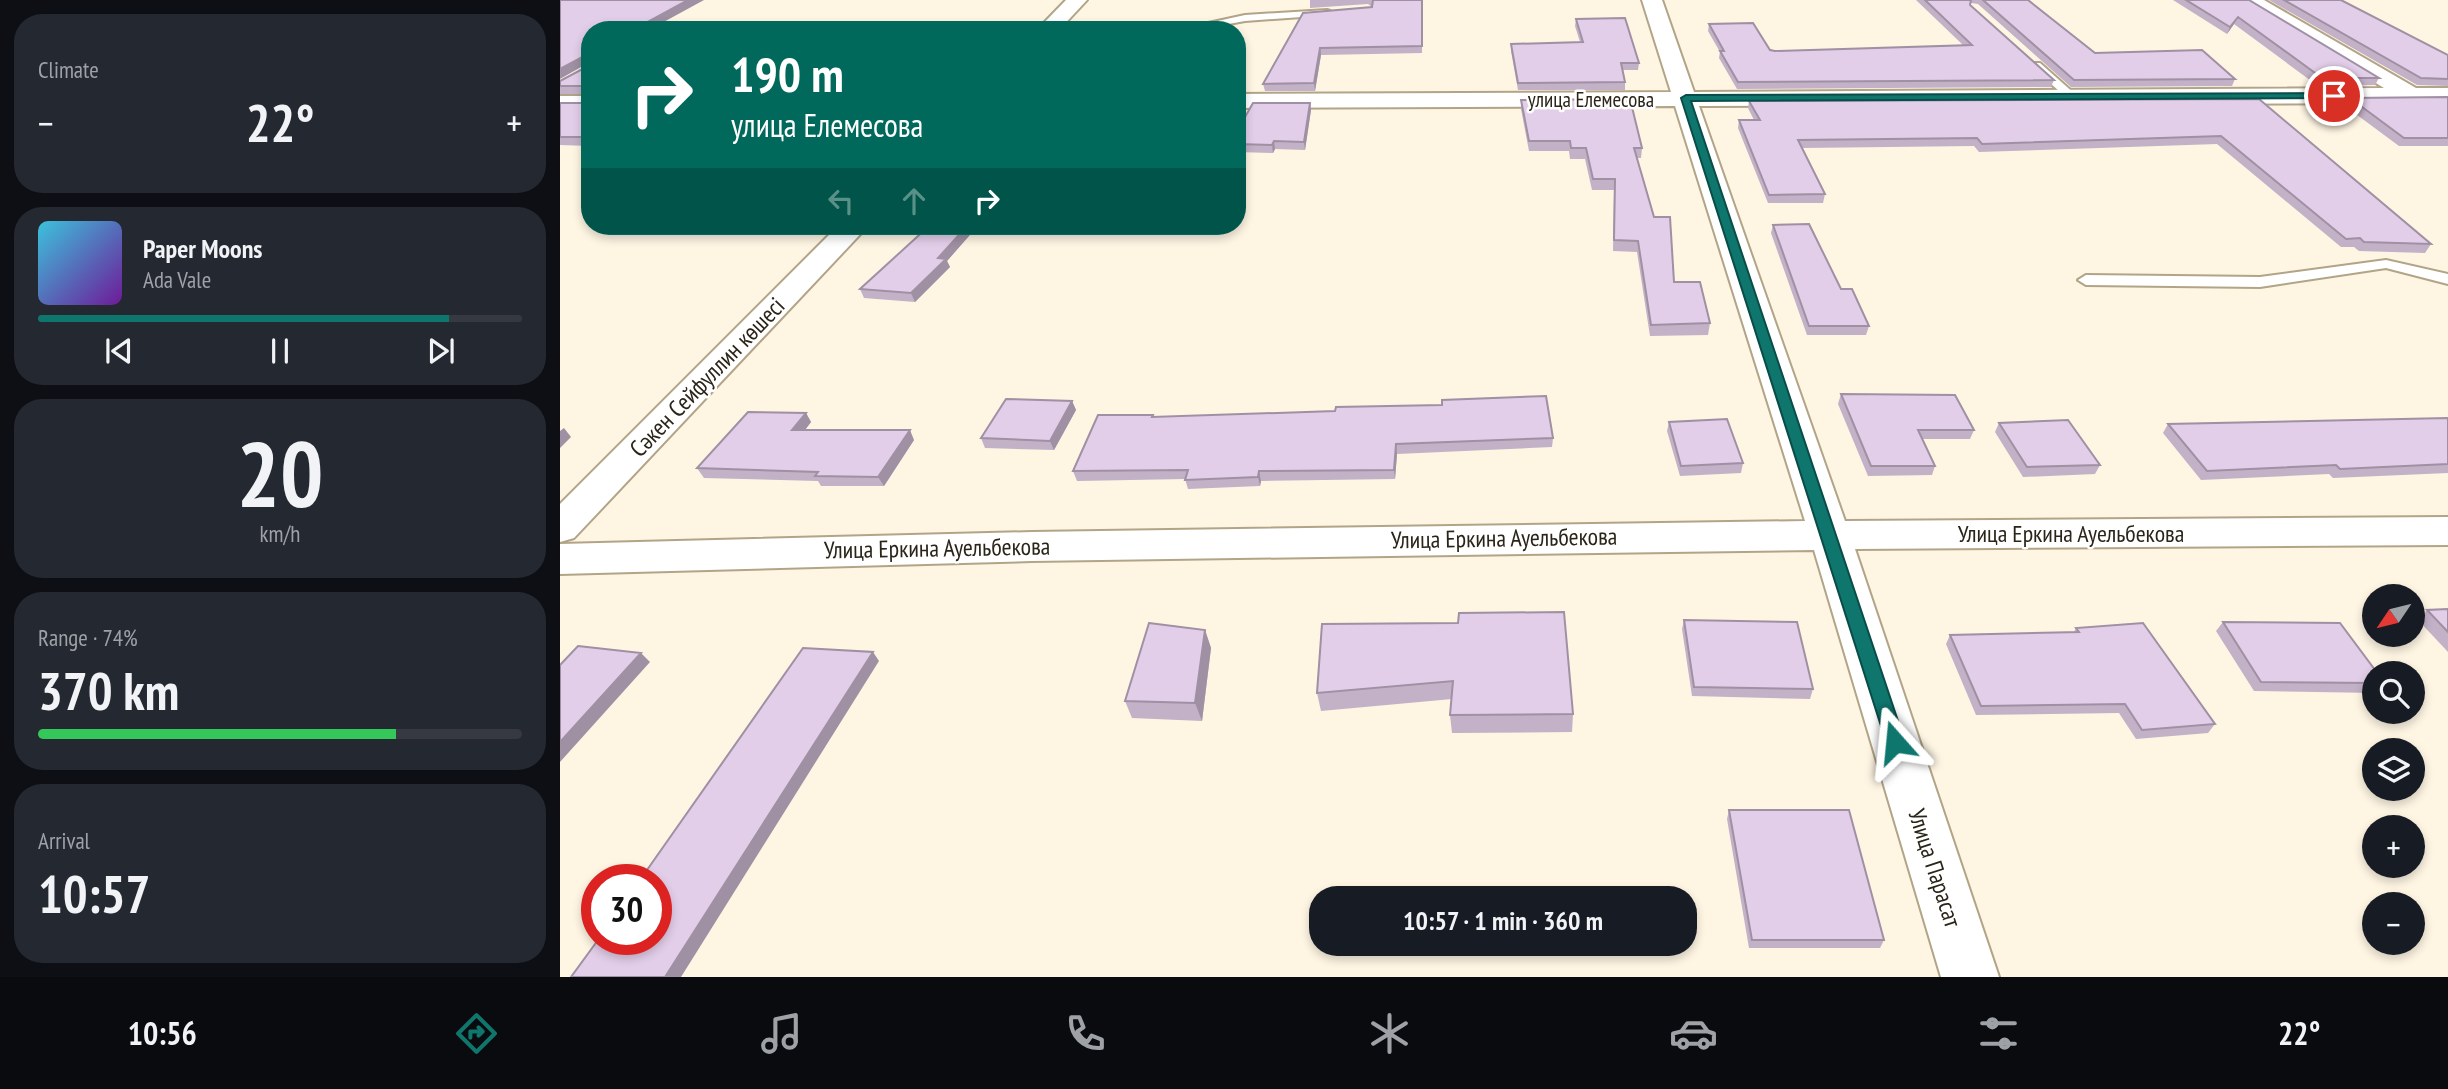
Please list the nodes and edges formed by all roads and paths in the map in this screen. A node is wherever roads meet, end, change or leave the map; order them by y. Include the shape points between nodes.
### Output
1 (1077, 0) edge
2 (1652, 0) edge
3 (2250, 0) edge
4 (1341, 12) edge
5 (1056, 21) edge
6 (1231, 21) edge
7 (2022, 52) edge
8 (2413, 96) junction
9 (2448, 96) edge
10 (2072, 97) junction
11 (1686, 98) junction
12 (1246, 101) edge
13 (560, 103) edge
14 (581, 103) edge
15 (2448, 117) edge
16 (845, 235) edge
17 (2448, 279) edge
18 (2086, 281) dead end
19 (560, 528) edge
20 (2448, 531) edge
21 (1829, 533) junction
22 (560, 559) edge
23 (1970, 977) edge

1 - 5 street
2 - 11 street, Улица Парасат
3 - 8 street
4 - 6 lane
7 - 10 lane
8 - 9 street, улица Елемесова
8 - 10 street, улица Елемесова
8 - 15 street
10 - 11 street, улица Елемесова
11 - 12 street, улица Елемесова
11 - 21 street, Улица Парасат
13 - 14 street
16 - 19 street, Сәкен Сейфуллин көшесі
17 - 18 lane via 2386,264 2260,282
20 - 21 street, Улица Еркина Ауельбекова
21 - 22 street, Улица Еркина Ауельбекова via 936,547
21 - 23 street, Улица Парасат

